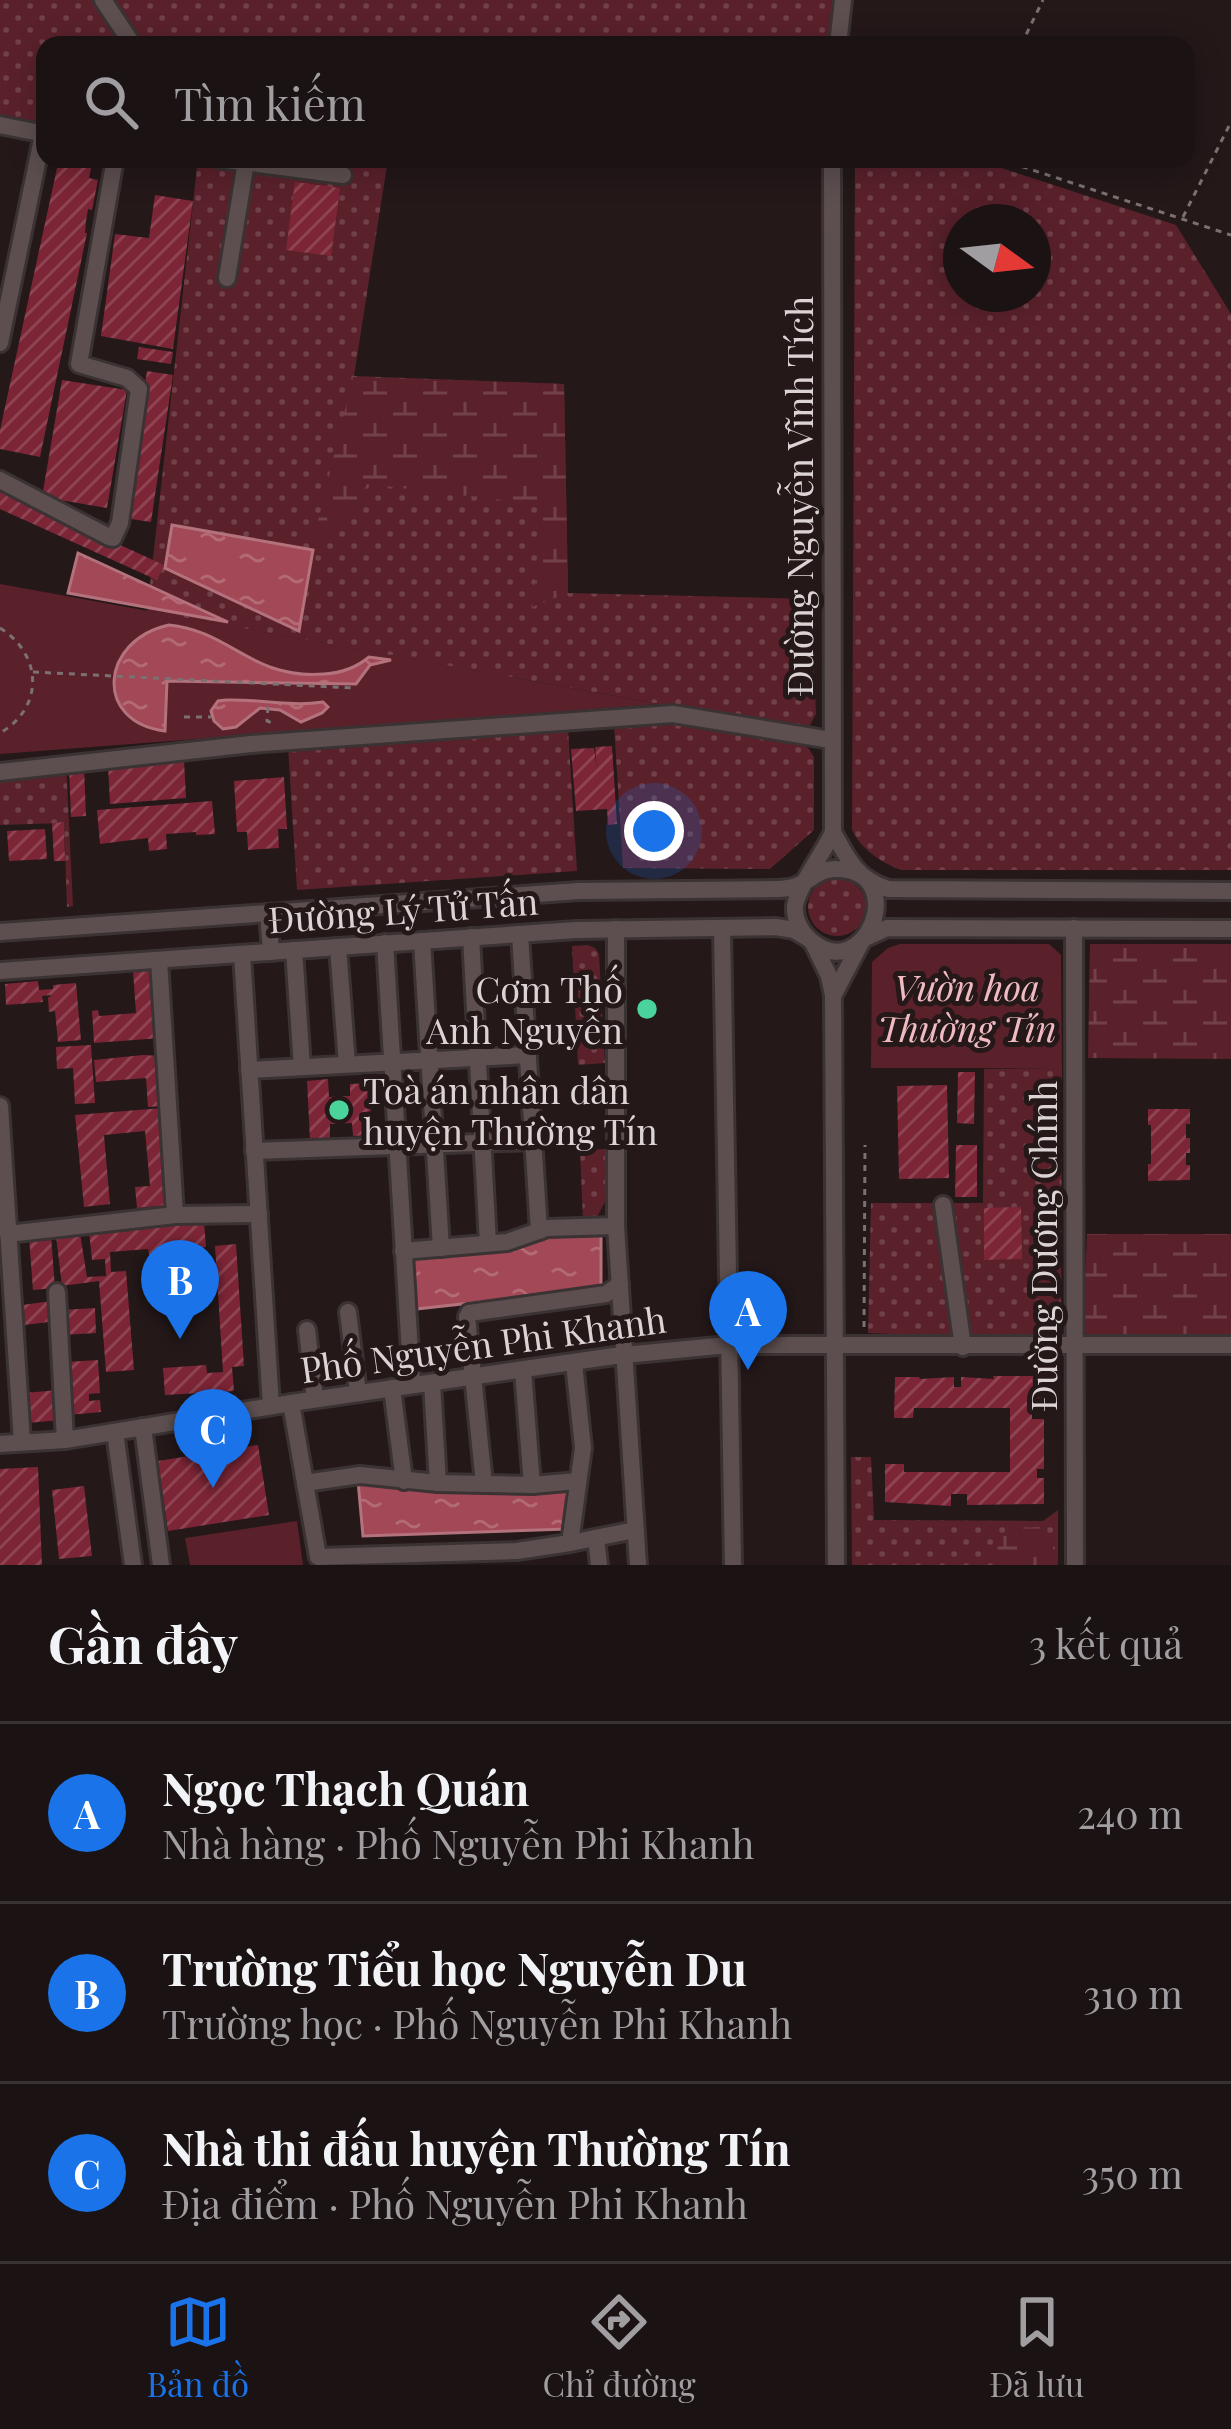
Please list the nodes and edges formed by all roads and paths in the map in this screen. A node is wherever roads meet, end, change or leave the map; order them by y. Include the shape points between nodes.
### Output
1 (103, 0) edge
2 (843, 0) edge
3 (1043, 0) edge
4 (127, 36) edge
5 (839, 36) edge
6 (1025, 36) edge
7 (1231, 122) edge
8 (0, 124) edge
9 (36, 132) edge
10 (37, 168) edge
11 (113, 168) edge
12 (245, 168) edge
13 (291, 168) edge
14 (832, 168) edge
15 (1026, 168) edge
16 (343, 175) dead end
17 (1182, 219) junction
18 (1231, 235) edge
19 (227, 278) dead end
20 (0, 344) edge
21 (0, 480) edge
22 (0, 628) edge
23 (33, 672) junction
24 (354, 688) dead end
25 (268, 707) dead end
26 (184, 717) dead end
27 (211, 717) dead end
28 (0, 733) edge
29 (831, 740) junction
30 (289, 742) junction
31 (0, 772) edge
32 (833, 832) junction
33 (806, 881) junction
34 (866, 881) junction
35 (1231, 891) edge
36 (268, 913) junction
37 (722, 928) junction
38 (1074, 928) junction
39 (616, 929) junction
40 (1231, 929) edge
41 (0, 932) edge
42 (520, 934) junction
43 (470, 937) junction
44 (863, 939) junction
45 (422, 941) junction
46 (811, 941) junction
47 (385, 944) junction
48 (338, 947) junction
49 (294, 950) junction
50 (271, 952) junction
51 (242, 954) junction
52 (159, 960) junction
53 (0, 971) edge
54 (833, 995) junction
55 (528, 1055) junction
56 (477, 1057) junction
57 (429, 1060) junction
58 (390, 1062) junction
59 (347, 1064) junction
60 (302, 1067) junction
61 (249, 1070) junction
62 (0, 1106) edge
63 (534, 1141) junction
64 (482, 1142) junction
65 (434, 1144) junction
66 (865, 1145) dead end
67 (396, 1146) junction
68 (254, 1151) junction
69 (943, 1205) dead end
70 (259, 1214) junction
71 (175, 1215) junction
72 (616, 1226) junction
73 (539, 1231) junction
74 (8, 1234) junction
75 (488, 1244) junction
76 (441, 1248) junction
77 (403, 1251) junction
78 (620, 1284) junction
79 (57, 1292) dead end
80 (348, 1312) dead end
81 (307, 1330) dead end
82 (1076, 1345) junction
83 (1231, 1345) edge
84 (728, 1346) junction
85 (834, 1347) junction
86 (864, 1347) junction
87 (963, 1347) junction
88 (624, 1355) junction
89 (574, 1363) junction
90 (523, 1371) junction
91 (474, 1377) junction
92 (432, 1383) junction
93 (412, 1385) junction
94 (392, 1388) junction
95 (358, 1393) junction
96 (315, 1399) junction
97 (291, 1402) junction
98 (271, 1406) junction
99 (143, 1427) junction
100 (115, 1432) junction
101 (64, 1440) junction
102 (22, 1442) junction
103 (0, 1444) edge
104 (483, 1474) dead end
105 (404, 1481) junction
106 (578, 1481) junction
107 (304, 1483) junction
108 (438, 1483) junction
109 (532, 1485) junction
110 (635, 1530) junction
111 (596, 1538) junction
112 (565, 1544) junction
113 (481, 1558) edge
114 (517, 1558) edge
115 (446, 1559) edge
116 (133, 1565) edge
117 (161, 1565) edge
118 (560, 1565) edge
119 (598, 1565) edge
120 (638, 1565) edge
121 (733, 1565) edge
122 (836, 1565) edge
123 (1075, 1565) edge

1 - 4 street
2 - 5 street
3 - 6 path
7 - 17 path
8 - 9 street
10 - 20 street
11 - 21 street via 79,364 139,389 116,533 109,537
12 - 19 street
13 - 16 street
14 - 29 street, Đường Nguyễn Vĩnh Tích
15 - 17 path
17 - 18 path
22 - 23 path via 22,646
23 - 24 path
23 - 28 path via 28,702
25 - 30 path via 267,721
26 - 27 path
29 - 30 street via 673,713
29 - 32 street, Đường Nguyễn Vĩnh Tích
30 - 31 street
32 - 33 street
32 - 34 street
33 - 34 street via 830,868
33 - 36 street, Đường Lý Tử Tấn via 778,890 579,892
33 - 46 street via 795,907
34 - 35 street via 901,891
34 - 44 street via 877,904
36 - 41 street, Đường Lý Tử Tấn
36 - 50 street
37 - 39 street, Đường Lý Tử Tấn
37 - 46 street, Đường Lý Tử Tấn via 776,927
37 - 84 street
38 - 40 street
38 - 44 street via 903,927
38 - 82 street, Đường Dương Chính
39 - 42 street, Đường Lý Tử Tấn
39 - 72 street
42 - 43 street, Đường Lý Tử Tấn
42 - 55 street
43 - 45 street, Đường Lý Tử Tấn
43 - 56 street
44 - 46 street via 841,950
44 - 54 street
45 - 47 street, Đường Lý Tử Tấn
45 - 57 street
46 - 54 street
47 - 48 street, Đường Lý Tử Tấn
47 - 58 street
48 - 49 street, Đường Lý Tử Tấn
48 - 59 street
49 - 50 street, Đường Lý Tử Tấn
49 - 60 street
50 - 51 street, Đường Lý Tử Tấn
51 - 52 street, Đường Lý Tử Tấn
51 - 61 street
52 - 53 street, Đường Lý Tử Tấn
52 - 71 street
54 - 85 street
55 - 56 street
55 - 63 street
56 - 57 street
56 - 64 street
57 - 58 street
57 - 65 street
58 - 59 street
58 - 67 street
59 - 60 street
60 - 61 street
61 - 68 street
62 - 74 street
63 - 64 street
63 - 73 street
64 - 65 street
64 - 75 street
65 - 67 street
65 - 76 street
66 - 86 path
67 - 68 street
67 - 77 street
68 - 70 street
69 - 87 street
70 - 71 street
70 - 98 street
71 - 74 street
72 - 73 street
72 - 78 street
73 - 75 street
74 - 102 street
75 - 76 street
76 - 77 street
77 - 93 street
78 - 88 street
78 - 91 street via 606,1294 472,1311
79 - 101 street
80 - 95 street
81 - 96 street
82 - 83 street, Phố Nguyễn Phi Khanh
82 - 87 street, Phố Nguyễn Phi Khanh
82 - 123 street, Đường Dương Chính
84 - 85 street, Phố Nguyễn Phi Khanh
84 - 88 street, Phố Nguyễn Phi Khanh
84 - 121 street
85 - 86 street, Phố Nguyễn Phi Khanh
85 - 122 street
86 - 87 street, Phố Nguyễn Phi Khanh
88 - 89 street, Phố Nguyễn Phi Khanh
88 - 110 street
89 - 90 street, Phố Nguyễn Phi Khanh
89 - 106 street via 583,1448
90 - 91 street, Phố Nguyễn Phi Khanh
90 - 109 street
91 - 92 street, Phố Nguyễn Phi Khanh
91 - 104 street
92 - 93 street, Phố Nguyễn Phi Khanh
92 - 108 street
93 - 94 street, Phố Nguyễn Phi Khanh
94 - 95 street, Phố Nguyễn Phi Khanh
94 - 105 street
95 - 96 street, Phố Nguyễn Phi Khanh
96 - 97 street, Phố Nguyễn Phi Khanh
97 - 98 street, Phố Nguyễn Phi Khanh
97 - 107 street
98 - 99 street, Phố Nguyễn Phi Khanh
99 - 100 street, Phố Nguyễn Phi Khanh
99 - 117 street
100 - 101 street, Phố Nguyễn Phi Khanh
100 - 116 street
101 - 102 street, Phố Nguyễn Phi Khanh
102 - 103 street, Phố Nguyễn Phi Khanh
105 - 107 street via 360,1475
105 - 108 street
106 - 109 street
106 - 112 street
107 - 115 street via 318,1558
108 - 109 street
110 - 111 street
110 - 120 street
111 - 112 street
111 - 119 street
112 - 114 street
112 - 118 street
113 - 114 street
113 - 115 street

